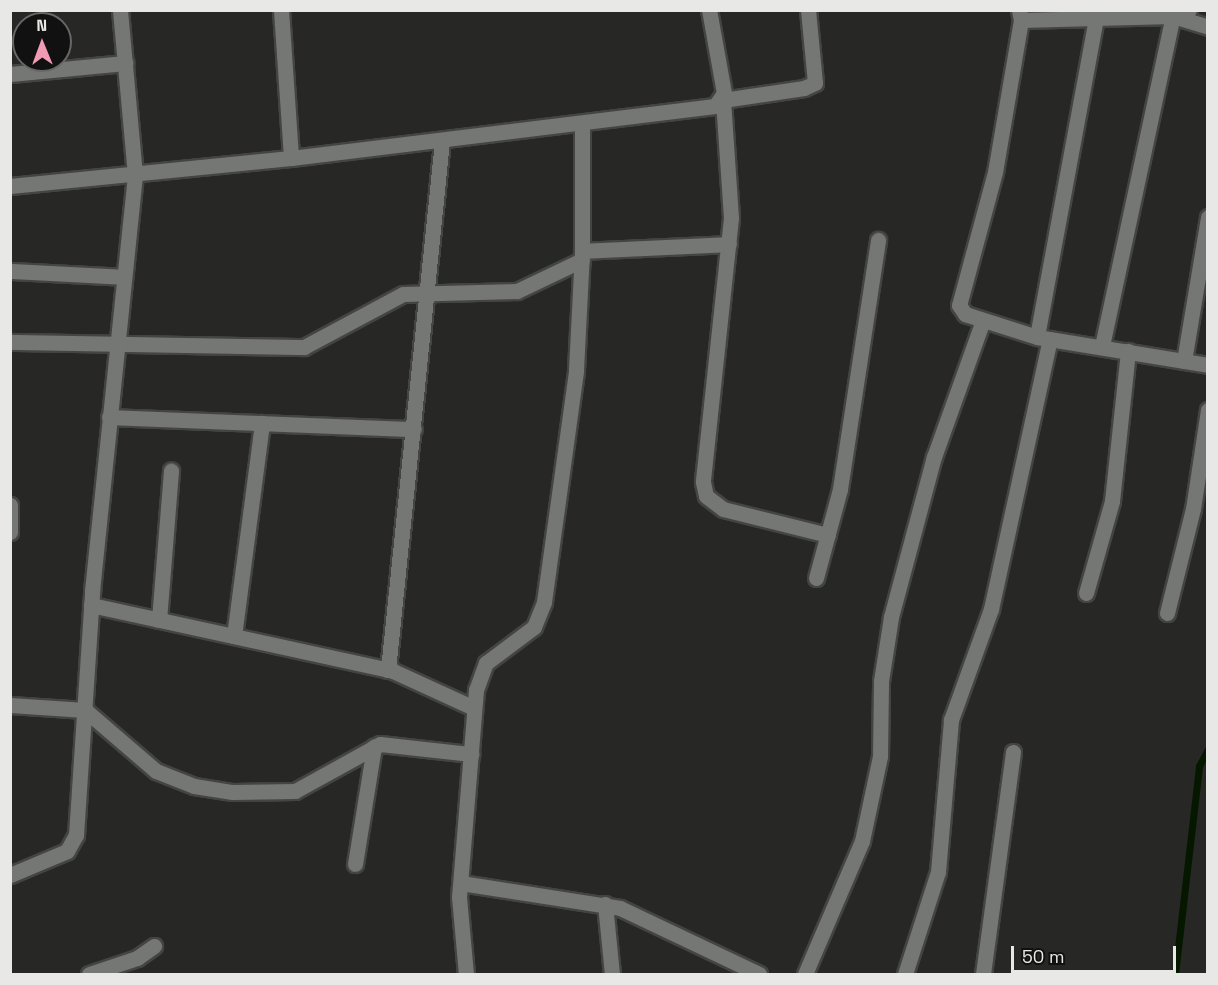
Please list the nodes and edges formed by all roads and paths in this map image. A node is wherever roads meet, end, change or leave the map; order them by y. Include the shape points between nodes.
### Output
1 (120, 10) edge
2 (281, 10) edge
3 (709, 10) edge
4 (808, 10) edge
5 (1189, 10) edge
6 (1020, 15) edge
7 (1173, 16) junction
8 (1096, 18) junction
9 (1208, 27) edge
10 (125, 63) junction
11 (10, 74) edge
12 (723, 100) junction
13 (582, 124) junction
14 (442, 141) junction
15 (291, 158) junction
16 (135, 175) junction
17 (10, 186) edge
18 (1208, 217) edge
19 (878, 240) dead end
20 (729, 244) junction
21 (582, 255) junction
22 (10, 271) edge
23 (124, 277) junction
24 (429, 294) junction
25 (983, 320) junction
26 (1044, 338) junction
27 (10, 342) edge
28 (117, 342) junction
29 (1102, 346) junction
30 (1128, 351) junction
31 (1184, 361) junction
32 (1208, 365) edge
33 (1208, 410) edge
34 (109, 417) junction
35 (262, 423) junction
36 (414, 429) junction
37 (171, 470) dead end
38 (10, 505) edge
39 (10, 532) edge
40 (828, 535) junction
41 (816, 578) dead end
42 (1086, 593) dead end
43 (91, 605) junction
44 (1167, 613) dead end
45 (159, 620) junction
46 (234, 636) junction
47 (388, 670) junction
48 (10, 705) edge
49 (474, 708) junction
50 (85, 710) junction
51 (374, 747) junction
52 (1013, 752) dead end
53 (471, 754) junction
54 (355, 864) dead end
55 (10, 875) edge
56 (461, 883) junction
57 (605, 904) junction
58 (154, 946) dead end
59 (89, 975) edge
60 (466, 975) edge
61 (612, 975) edge
62 (759, 975) edge
63 (805, 975) edge
64 (905, 975) edge
65 (983, 975) edge

1 - 10 street
2 - 15 street
3 - 12 street
4 - 12 street via 815,83
5 - 7 street
6 - 8 street
6 - 25 street via 995,172 960,299 965,314
7 - 8 street
7 - 9 street
7 - 29 street
8 - 26 street
10 - 11 street
10 - 16 street
12 - 13 street via 715,106
12 - 20 street via 731,187
13 - 14 street
13 - 21 street
14 - 15 street
14 - 24 street
15 - 16 street
16 - 17 street
16 - 23 street
18 - 31 street
19 - 40 street via 855,406
20 - 21 street
20 - 40 street via 704,489 712,502 723,509
21 - 24 street via 517,291
21 - 49 street via 576,370 544,602 534,627 486,663 478,681
22 - 23 street
23 - 28 street
24 - 28 street via 403,294 304,347
24 - 36 street
25 - 26 street
25 - 63 street via 934,457 891,617 881,681 880,756 861,841
26 - 29 street
26 - 64 street via 993,601 951,720 938,872
27 - 28 street
28 - 34 street
29 - 30 street
30 - 31 street
30 - 42 street via 1112,501
31 - 32 street
33 - 44 street via 1193,510
34 - 35 street
34 - 43 street
35 - 36 street
35 - 46 street
36 - 47 street
37 - 45 street
38 - 39 street
40 - 41 street
43 - 45 street
43 - 50 street
45 - 46 street
46 - 47 street
47 - 49 street
48 - 50 street
49 - 53 street
50 - 51 street via 156,771 194,786 233,792 295,791
50 - 55 street via 75,843 67,852
51 - 53 street via 391,743
51 - 54 street
52 - 65 street
53 - 56 street
56 - 57 street
56 - 60 street
57 - 61 street
57 - 62 street via 638,915
58 - 59 street via 137,958

